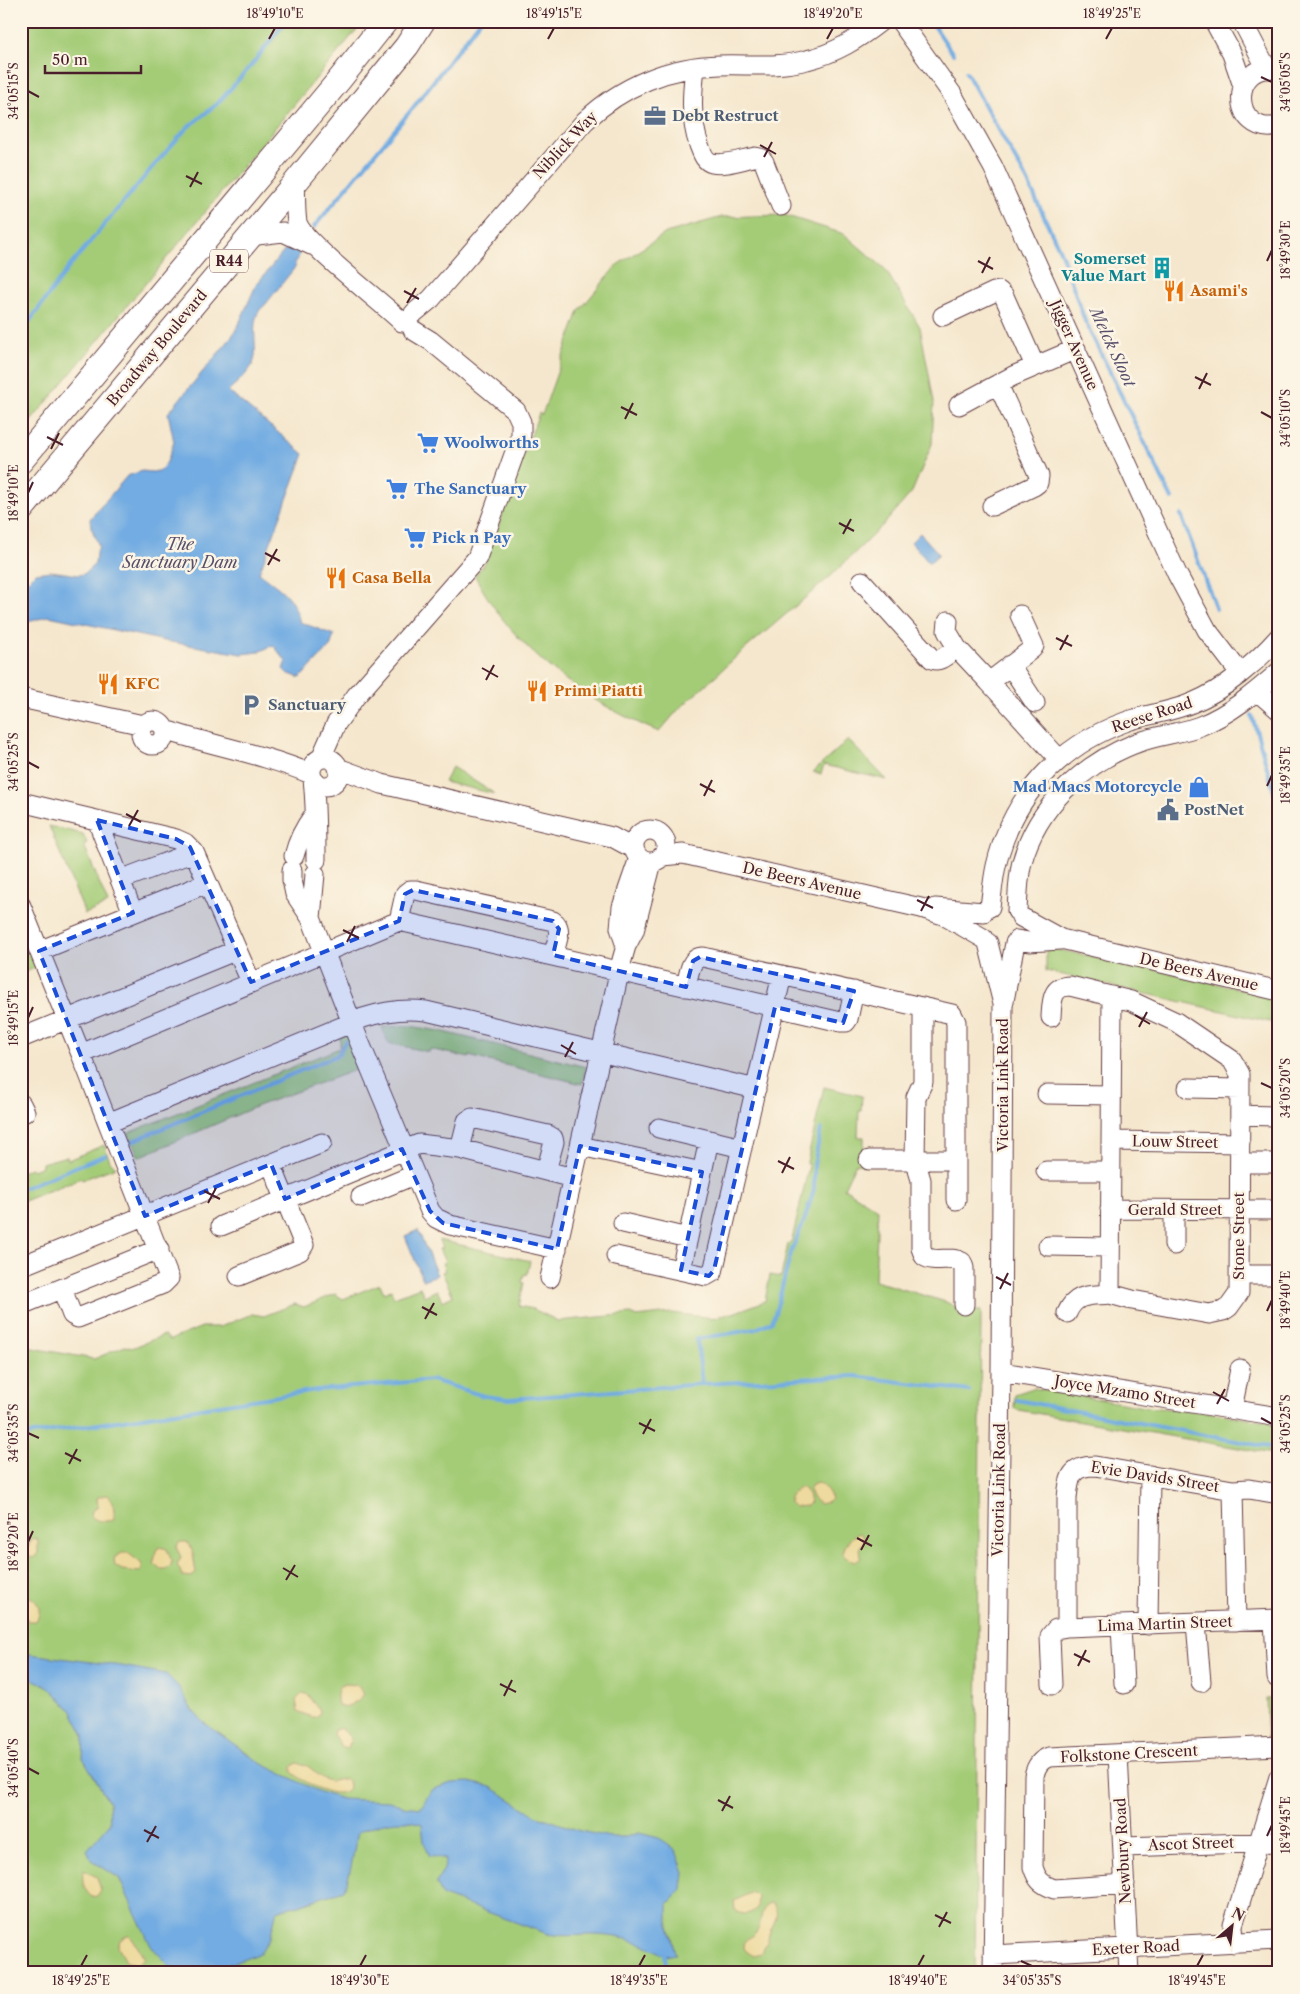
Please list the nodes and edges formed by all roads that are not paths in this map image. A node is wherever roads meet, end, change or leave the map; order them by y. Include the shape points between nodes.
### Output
1 (386, 21) edge
2 (423, 21) edge
3 (881, 21) edge
4 (900, 21) edge
5 (1214, 21) edge
6 (1242, 21) edge
7 (695, 67) junction
8 (1273, 69) edge
9 (1243, 86) junction
10 (1276, 131) edge
11 (295, 183) junction
12 (781, 206) dead end
13 (249, 236) junction
14 (317, 248) junction
15 (942, 316) dead end
16 (413, 320) junction
17 (1076, 348) junction
18 (1035, 366) junction
19 (998, 384) junction
20 (959, 405) dead end
21 (21, 461) edge
22 (992, 506) dead end
23 (21, 510) edge
24 (862, 581) dead end
25 (1020, 615) dead end
26 (948, 621) dead end
27 (1279, 637) edge
28 (957, 648) junction
29 (1010, 665) junction
30 (1279, 672) edge
31 (1240, 673) junction
32 (989, 682) junction
33 (1257, 691) junction
34 (21, 698) edge
35 (1035, 704) dead end
36 (1279, 710) edge
37 (21, 712) edge
38 (143, 732) junction
39 (1060, 759) junction
40 (324, 771) junction
41 (21, 802) edge
42 (315, 810) junction
43 (98, 820) junction
44 (648, 850) junction
45 (194, 852) junction
46 (120, 880) junction
47 (207, 882) junction
48 (21, 906) edge
49 (921, 908) junction
50 (987, 909) junction
51 (132, 913) junction
52 (1019, 914) junction
53 (311, 918) junction
54 (399, 921) junction
55 (1061, 939) junction
56 (985, 941) junction
57 (1016, 942) junction
58 (39, 950) junction
59 (237, 950) junction
60 (323, 952) junction
61 (553, 955) junction
62 (620, 971) junction
63 (782, 975) junction
64 (251, 982) junction
65 (686, 987) junction
66 (854, 991) junction
67 (1279, 991) edge
68 (1112, 996) junction
69 (1003, 1006) junction
70 (775, 1007) junction
71 (924, 1007) junction
72 (1051, 1016) dead end
73 (67, 1020) junction
74 (352, 1023) junction
75 (21, 1038) edge
76 (601, 1053) junction
77 (80, 1054) junction
78 (1188, 1088) dead end
79 (756, 1089) junction
80 (1240, 1089) junction
81 (1047, 1094) dead end
82 (1110, 1096) junction
83 (21, 1104) edge
84 (21, 1114) edge
85 (1240, 1115) junction
86 (1274, 1116) dead end
87 (108, 1123) junction
88 (658, 1128) dead end
89 (709, 1140) junction
90 (1111, 1141) junction
91 (1240, 1142) junction
92 (322, 1143) dead end
93 (580, 1146) junction
94 (742, 1148) junction
95 (403, 1150) junction
96 (460, 1150) junction
97 (870, 1160) dead end
98 (916, 1160) junction
99 (956, 1160) junction
100 (1240, 1162) junction
101 (1276, 1162) dead end
102 (271, 1164) junction
103 (546, 1171) junction
104 (1046, 1171) dead end
105 (1110, 1171) junction
106 (702, 1172) junction
107 (414, 1175) junction
108 (573, 1178) junction
109 (361, 1197) dead end
110 (285, 1199) junction
111 (956, 1200) dead end
112 (1110, 1209) junction
113 (1174, 1210) junction
114 (1240, 1210) junction
115 (1279, 1210) edge
116 (145, 1216) junction
117 (623, 1223) dead end
118 (221, 1226) dead end
119 (688, 1238) junction
120 (1174, 1245) dead end
121 (1048, 1246) dead end
122 (1109, 1247) junction
123 (159, 1249) junction
124 (557, 1249) junction
125 (616, 1256) dead end
126 (21, 1266) edge
127 (681, 1270) junction
128 (1239, 1275) junction
129 (1279, 1275) edge
130 (239, 1276) dead end
131 (550, 1278) dead end
132 (62, 1289) junction
133 (1110, 1294) junction
134 (21, 1305) edge
135 (964, 1305) dead end
136 (1067, 1313) dead end
137 (1240, 1369) dead end
138 (1001, 1372) junction
139 (1232, 1409) junction
140 (1279, 1417) edge
141 (1150, 1475) junction
142 (1233, 1490) junction
143 (1279, 1494) edge
144 (1276, 1620) edge
145 (1236, 1621) junction
146 (1196, 1623) junction
147 (1148, 1625) junction
148 (1121, 1626) junction
149 (1060, 1629) junction
150 (1277, 1678) dead end
151 (1201, 1682) dead end
152 (1124, 1684) dead end
153 (1052, 1685) dead end
154 (1279, 1746) edge
155 (1118, 1754) junction
156 (1279, 1777) edge
157 (1259, 1842) junction
158 (1279, 1842) edge
159 (1123, 1847) junction
160 (1124, 1884) junction
161 (1279, 1940) edge
162 (1234, 1943) junction
163 (1128, 1948) junction
164 (993, 1964) edge
165 (1129, 1973) edge

1 - 21 main road, R44
2 - 11 main road, Broadway Boulevard / R44 via 407,46
3 - 7 street, Niblick Way via 843,48 806,61 766,66
4 - 17 street, Jigger Avenue via 952,94 993,167
5 - 9 street via 1232,54
6 - 8 street
7 - 12 street via 692,121 702,154 717,164 755,157 762,159
7 - 16 street, Niblick Way via 647,80 596,111
8 - 9 street via 1258,71
9 - 10 street via 1241,102 1246,115 1256,124
11 - 13 main road, Broadway Boulevard / R44
11 - 14 street via 298,223
13 - 14 street via 283,232
13 - 23 main road, Broadway Boulevard / R44
14 - 16 street via 385,305
15 - 18 street via 1000,291
16 - 40 street via 431,341 516,411 521,422 521,435 477,558 356,696 336,724
17 - 18 street
17 - 31 street, Jigger Avenue via 1192,605
18 - 19 street
19 - 20 street
19 - 22 street via 1040,476 1034,486
24 - 28 street via 932,659 941,659
25 - 29 street via 1034,646
26 - 28 street via 947,631
27 - 31 street, Reese Road
28 - 32 street
29 - 32 street
29 - 35 street
30 - 33 street, Reese Road
31 - 39 street, Reese Road via 1219,690 1190,704 1125,722 1088,739
32 - 39 street
33 - 36 street
33 - 52 street, Reese Road via 1200,726 1135,743 1083,772 1050,806 1032,837 1022,862
34 - 38 street
37 - 38 street via 64,716
38 - 40 street, De Beers Avenue via 150,745 163,736
39 - 50 street, Reese Road via 1044,773 1011,822 996,865
40 - 42 street
40 - 44 street, De Beers Avenue via 612,837
41 - 43 street
42 - 53 street via 317,829
42 - 53 street via 299,838 292,880 295,894
43 - 45 street via 181,840
43 - 46 street
44 - 49 street, De Beers Avenue via 683,854
44 - 62 street via 638,884 622,907 620,928 626,946
45 - 46 street
45 - 47 street
46 - 51 street
47 - 51 street
47 - 59 street
48 - 58 street
49 - 50 street, De Beers Avenue
49 - 56 street, De Beers Avenue via 943,915
50 - 52 street via 1004,904
50 - 56 street via 979,924
51 - 58 street
52 - 55 street, De Beers Avenue
52 - 57 street via 1022,931
53 - 60 street
54 - 60 street
54 - 61 street
54 - 61 street via 407,892 425,892 553,921 559,930
55 - 57 street, De Beers Avenue
55 - 67 street, De Beers Avenue
56 - 57 street via 1001,948
56 - 69 street, Victoria Link Road
57 - 69 street, Victoria Link Road
58 - 73 street
59 - 64 street
59 - 73 street
60 - 64 street
60 - 74 street
61 - 62 street
62 - 65 street
62 - 76 street
63 - 65 street via 700,957 693,962
63 - 66 street
63 - 70 street
64 - 77 street
65 - 70 street
66 - 70 street via 848,1019 843,1022
66 - 71 street
68 - 72 street, Stone Street via 1062,987 1054,994
68 - 80 street, Stone Street via 1151,1010 1194,1033 1236,1064
68 - 82 street
69 - 138 street, Victoria Link Road
70 - 79 street
71 - 98 street via 923,1082 916,1097
71 - 99 street via 949,1013 956,1019
73 - 75 street
73 - 77 street
74 - 76 street via 391,1010 414,1010
74 - 87 street
74 - 95 street
76 - 79 street
76 - 93 street
77 - 87 street
78 - 80 street
79 - 94 street
80 - 85 street, Stone Street
81 - 82 street
82 - 90 street
83 - 84 street via 25,1112
85 - 86 street
85 - 91 street, Stone Street
87 - 116 street
88 - 89 street
89 - 94 street
89 - 106 street
90 - 91 street, Louw Street
90 - 105 street
91 - 100 street, Stone Street
92 - 102 street
93 - 106 street
93 - 108 street
94 - 127 street via 714,1272 706,1276
95 - 96 street via 419,1144
95 - 107 street
95 - 110 street
96 - 103 street
96 - 103 street via 467,1121 472,1118 548,1135 554,1142
97 - 98 street
98 - 99 street
98 - 135 street via 921,1180 922,1252 931,1260 956,1259 962,1262
99 - 111 street
100 - 101 street
100 - 114 street, Stone Street
102 - 110 street
102 - 116 street
103 - 108 street
104 - 105 street
105 - 112 street
106 - 119 street
107 - 109 street
107 - 124 street via 430,1211 443,1223
108 - 124 street
110 - 118 street
110 - 130 street via 304,1244 302,1248
112 - 113 street, Gerald Street
112 - 122 street
113 - 114 street, Gerald Street
113 - 120 street
114 - 115 street, Gerald Street
114 - 128 street, Stone Street
116 - 123 street
116 - 126 street
117 - 119 street
119 - 127 street
121 - 122 street
122 - 133 street
123 - 132 street
123 - 132 street via 169,1276 163,1284 78,1318 72,1315
124 - 131 street
125 - 127 street
128 - 129 street
128 - 133 street, Stone Street via 1237,1298 1229,1307 1216,1313
132 - 134 street
133 - 136 street via 1079,1298
137 - 139 street
138 - 139 street, Joyce Mzamo Street
138 - 164 street, Victoria Link Road
139 - 140 street, Joyce Mzamo Street
141 - 142 street, Evie Davids Street
141 - 147 street
141 - 149 street, Evie Davids Street via 1083,1466 1075,1470 1068,1480
142 - 143 street
142 - 145 street, Evie Davids Street
144 - 145 street, Lima Martin Street
144 - 150 street
145 - 146 street, Lima Martin Street
146 - 147 street, Lima Martin Street
146 - 151 street
147 - 148 street, Lima Martin Street
148 - 149 street, Lima Martin Street
148 - 152 street
149 - 153 street via 1050,1646
154 - 155 street, Folkstone Crescent
155 - 159 street, Newbury Road
155 - 160 street, Folkstone Crescent via 1049,1758 1037,1766 1034,1776 1033,1866 1037,1879 1054,1889
156 - 157 street
157 - 158 street, Ascot Street
157 - 159 street, Ascot Street
157 - 162 street via 1233,1925
159 - 160 street, Newbury Road
160 - 163 street, Newbury Road
161 - 162 street, Exeter Road
162 - 163 street, Exeter Road
163 - 164 street, Exeter Road
163 - 165 street, Newbury Road

